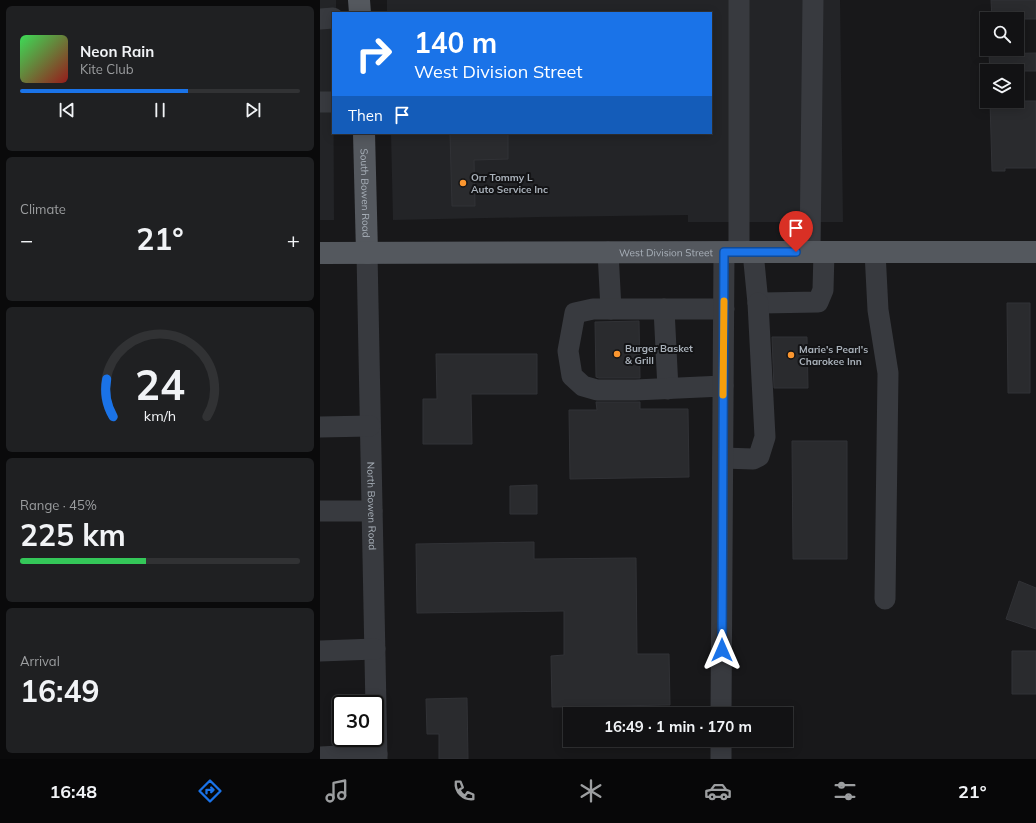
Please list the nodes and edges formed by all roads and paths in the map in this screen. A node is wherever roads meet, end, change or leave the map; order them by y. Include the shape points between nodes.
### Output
1 (359, 0) edge
2 (739, 0) edge
3 (813, 0) edge
4 (360, 12) edge
5 (332, 18) edge
6 (320, 19) edge
7 (320, 102) edge
8 (332, 102) edge
9 (364, 134) edge
10 (608, 252) junction
11 (739, 252) junction
12 (817, 252) junction
13 (875, 252) junction
14 (1036, 252) edge
15 (320, 253) edge
16 (367, 253) junction
17 (758, 303) junction
18 (611, 309) junction
19 (664, 309) junction
20 (724, 309) junction
21 (724, 386) junction
22 (668, 389) junction
23 (370, 426) junction
24 (320, 427) edge
25 (723, 458) junction
26 (320, 511) edge
27 (372, 511) junction
28 (885, 599) dead end
29 (375, 649) junction
30 (320, 651) edge
31 (721, 707) edge
32 (721, 747) edge
33 (377, 756) edge
34 (320, 757) edge
35 (721, 759) edge

1 - 4 main road
2 - 11 street
3 - 12 street
5 - 6 street
7 - 8 street
9 - 16 main road, South Bowen Road
10 - 11 main road, West Division Street
10 - 16 main road, West Division Street
10 - 18 street
11 - 12 main road, West Division Street
11 - 17 street
11 - 20 street
12 - 13 main road, West Division Street
12 - 17 street via 823,290 818,302
13 - 14 main road, West Division Street
13 - 28 street via 878,310 888,373
15 - 16 main road, West Division Street
16 - 23 street, North Bowen Road
17 - 25 street via 765,437 758,456 753,459
18 - 19 street
18 - 22 street via 575,312 568,351 572,376 583,386 597,390
19 - 20 street
19 - 22 street
20 - 21 street
21 - 22 street
21 - 25 street
23 - 24 street
23 - 27 street, North Bowen Road
25 - 31 street
26 - 27 street
27 - 29 street, North Bowen Road
29 - 30 street
29 - 33 street, North Bowen Road
32 - 35 street
33 - 34 street

